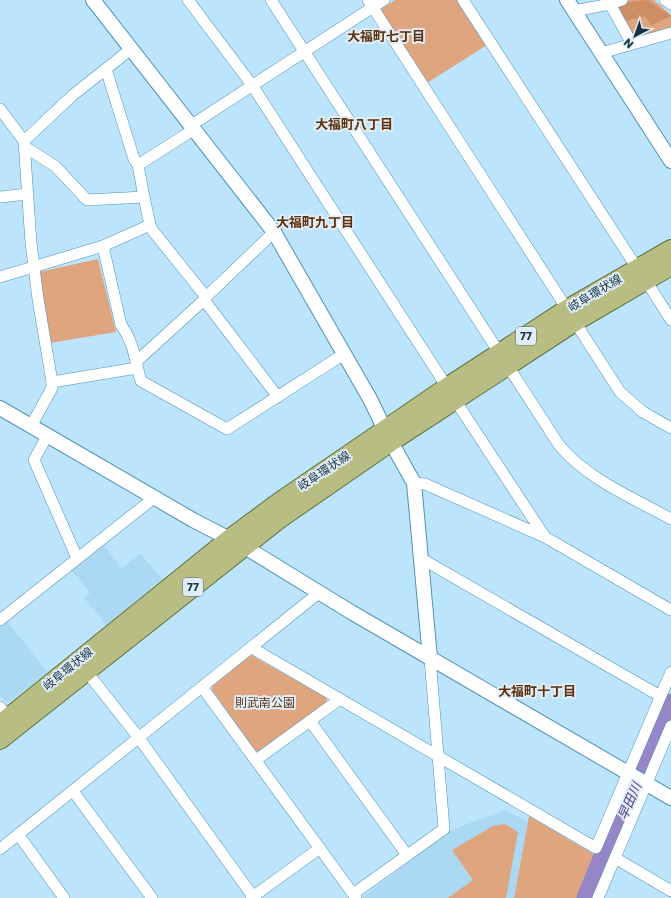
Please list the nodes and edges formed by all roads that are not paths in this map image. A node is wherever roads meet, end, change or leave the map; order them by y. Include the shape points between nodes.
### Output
1 (92, 0) edge
2 (188, 0) edge
3 (271, 0) edge
4 (384, 0) edge
5 (463, 0) edge
6 (622, 0) edge
7 (665, 0) edge
8 (370, 4) edge
9 (610, 4) junction
10 (671, 4) edge
11 (570, 6) edge
12 (671, 33) edge
13 (632, 44) junction
14 (131, 49) junction
15 (304, 52) junction
16 (601, 53) junction
17 (106, 69) junction
18 (252, 85) junction
19 (0, 109) edge
20 (192, 128) junction
21 (25, 144) junction
22 (671, 161) edge
23 (138, 165) junction
24 (28, 194) junction
25 (0, 197) edge
26 (144, 197) junction
27 (150, 226) junction
28 (274, 232) junction
29 (103, 246) junction
30 (671, 249) edge
31 (671, 266) edge
32 (34, 267) junction
33 (641, 274) junction
34 (0, 278) edge
35 (204, 298) junction
36 (571, 315) junction
37 (671, 320) edge
38 (344, 354) junction
39 (504, 360) junction
40 (137, 364) junction
41 (52, 382) junction
42 (451, 394) junction
43 (278, 396) junction
44 (0, 408) edge
45 (30, 426) junction
46 (671, 428) edge
47 (47, 436) junction
48 (388, 436) junction
49 (414, 483) junction
50 (155, 497) junction
51 (671, 520) edge
52 (546, 537) junction
53 (237, 543) junction
54 (77, 558) junction
55 (422, 559) junction
56 (320, 592) junction
57 (671, 610) edge
58 (0, 620) edge
59 (252, 648) junction
60 (430, 658) junction
61 (86, 671) junction
62 (671, 672) edge
63 (202, 687) junction
64 (660, 696) junction
65 (340, 699) junction
66 (3, 716) edge
67 (310, 721) junction
68 (671, 726) edge
69 (139, 738) junction
70 (0, 740) edge
71 (437, 756) junction
72 (256, 760) junction
73 (637, 778) junction
74 (73, 791) junction
75 (671, 798) edge
76 (18, 834) junction
77 (320, 848) junction
78 (0, 849) edge
79 (407, 855) junction
80 (615, 858) junction
81 (671, 891) edge
82 (354, 896) edge
83 (64, 898) edge
84 (152, 898) edge
85 (252, 898) edge
86 (598, 898) edge

1 - 14 street
2 - 18 street
3 - 15 street
4 - 8 street
5 - 33 street
6 - 9 street
7 - 10 street
8 - 15 street
8 - 36 street
9 - 11 street
9 - 13 street
11 - 16 street
12 - 13 street
13 - 16 street
14 - 17 street
14 - 20 street
15 - 18 street
15 - 39 street
16 - 22 street
17 - 21 street via 73,95
17 - 23 street
18 - 20 street
18 - 42 street
19 - 21 street
20 - 23 street
20 - 28 street
21 - 24 street
21 - 26 street via 55,166 86,200
23 - 26 street
24 - 25 street
24 - 32 street
26 - 27 street
27 - 29 street
27 - 35 street
28 - 35 street
28 - 38 street
29 - 32 street
29 - 40 street via 121,325 128,334
30 - 33 main road, 岐阜環状線 / 77
31 - 33 main road, 岐阜環状線 / 77
32 - 34 street
32 - 41 street
33 - 36 main road, 岐阜環状線 / 77
33 - 37 street
35 - 40 street
35 - 43 street
36 - 39 main road, 岐阜環状線 / 77
36 - 46 street via 620,392 643,412
38 - 43 street
38 - 48 street
39 - 42 main road, 岐阜環状線 / 77
39 - 51 street via 570,458 583,469
40 - 41 street
40 - 43 street via 141,381 227,429
41 - 45 street via 52,388
42 - 48 main road, 岐阜環状線 / 77
42 - 52 street
44 - 45 street
45 - 47 street
47 - 50 street
47 - 54 street via 34,460
48 - 49 street
48 - 53 main road, 岐阜環状線 / 77 via 279,502
49 - 52 street via 425,484
49 - 55 street
50 - 53 street
50 - 54 street
52 - 57 street
53 - 56 street
53 - 61 main road, 岐阜環状線 / 77
53 - 66 main road, 岐阜環状線 / 77
54 - 58 street
55 - 60 street
55 - 64 street
56 - 59 street
56 - 60 street
59 - 63 street
59 - 65 street
60 - 71 street
60 - 73 street
61 - 69 street
61 - 70 main road, 岐阜環状線 / 77
62 - 64 street
63 - 69 street
63 - 72 street
64 - 73 street
65 - 67 street
65 - 71 street
67 - 72 street
67 - 79 street
68 - 73 street
69 - 74 street
69 - 85 street
71 - 73 street via 596,848
71 - 79 street via 444,829
72 - 77 street
73 - 75 street
73 - 80 street
74 - 76 street
74 - 84 street
76 - 78 street
76 - 83 street
77 - 82 street
77 - 85 street
79 - 82 street
80 - 81 street
80 - 86 street

